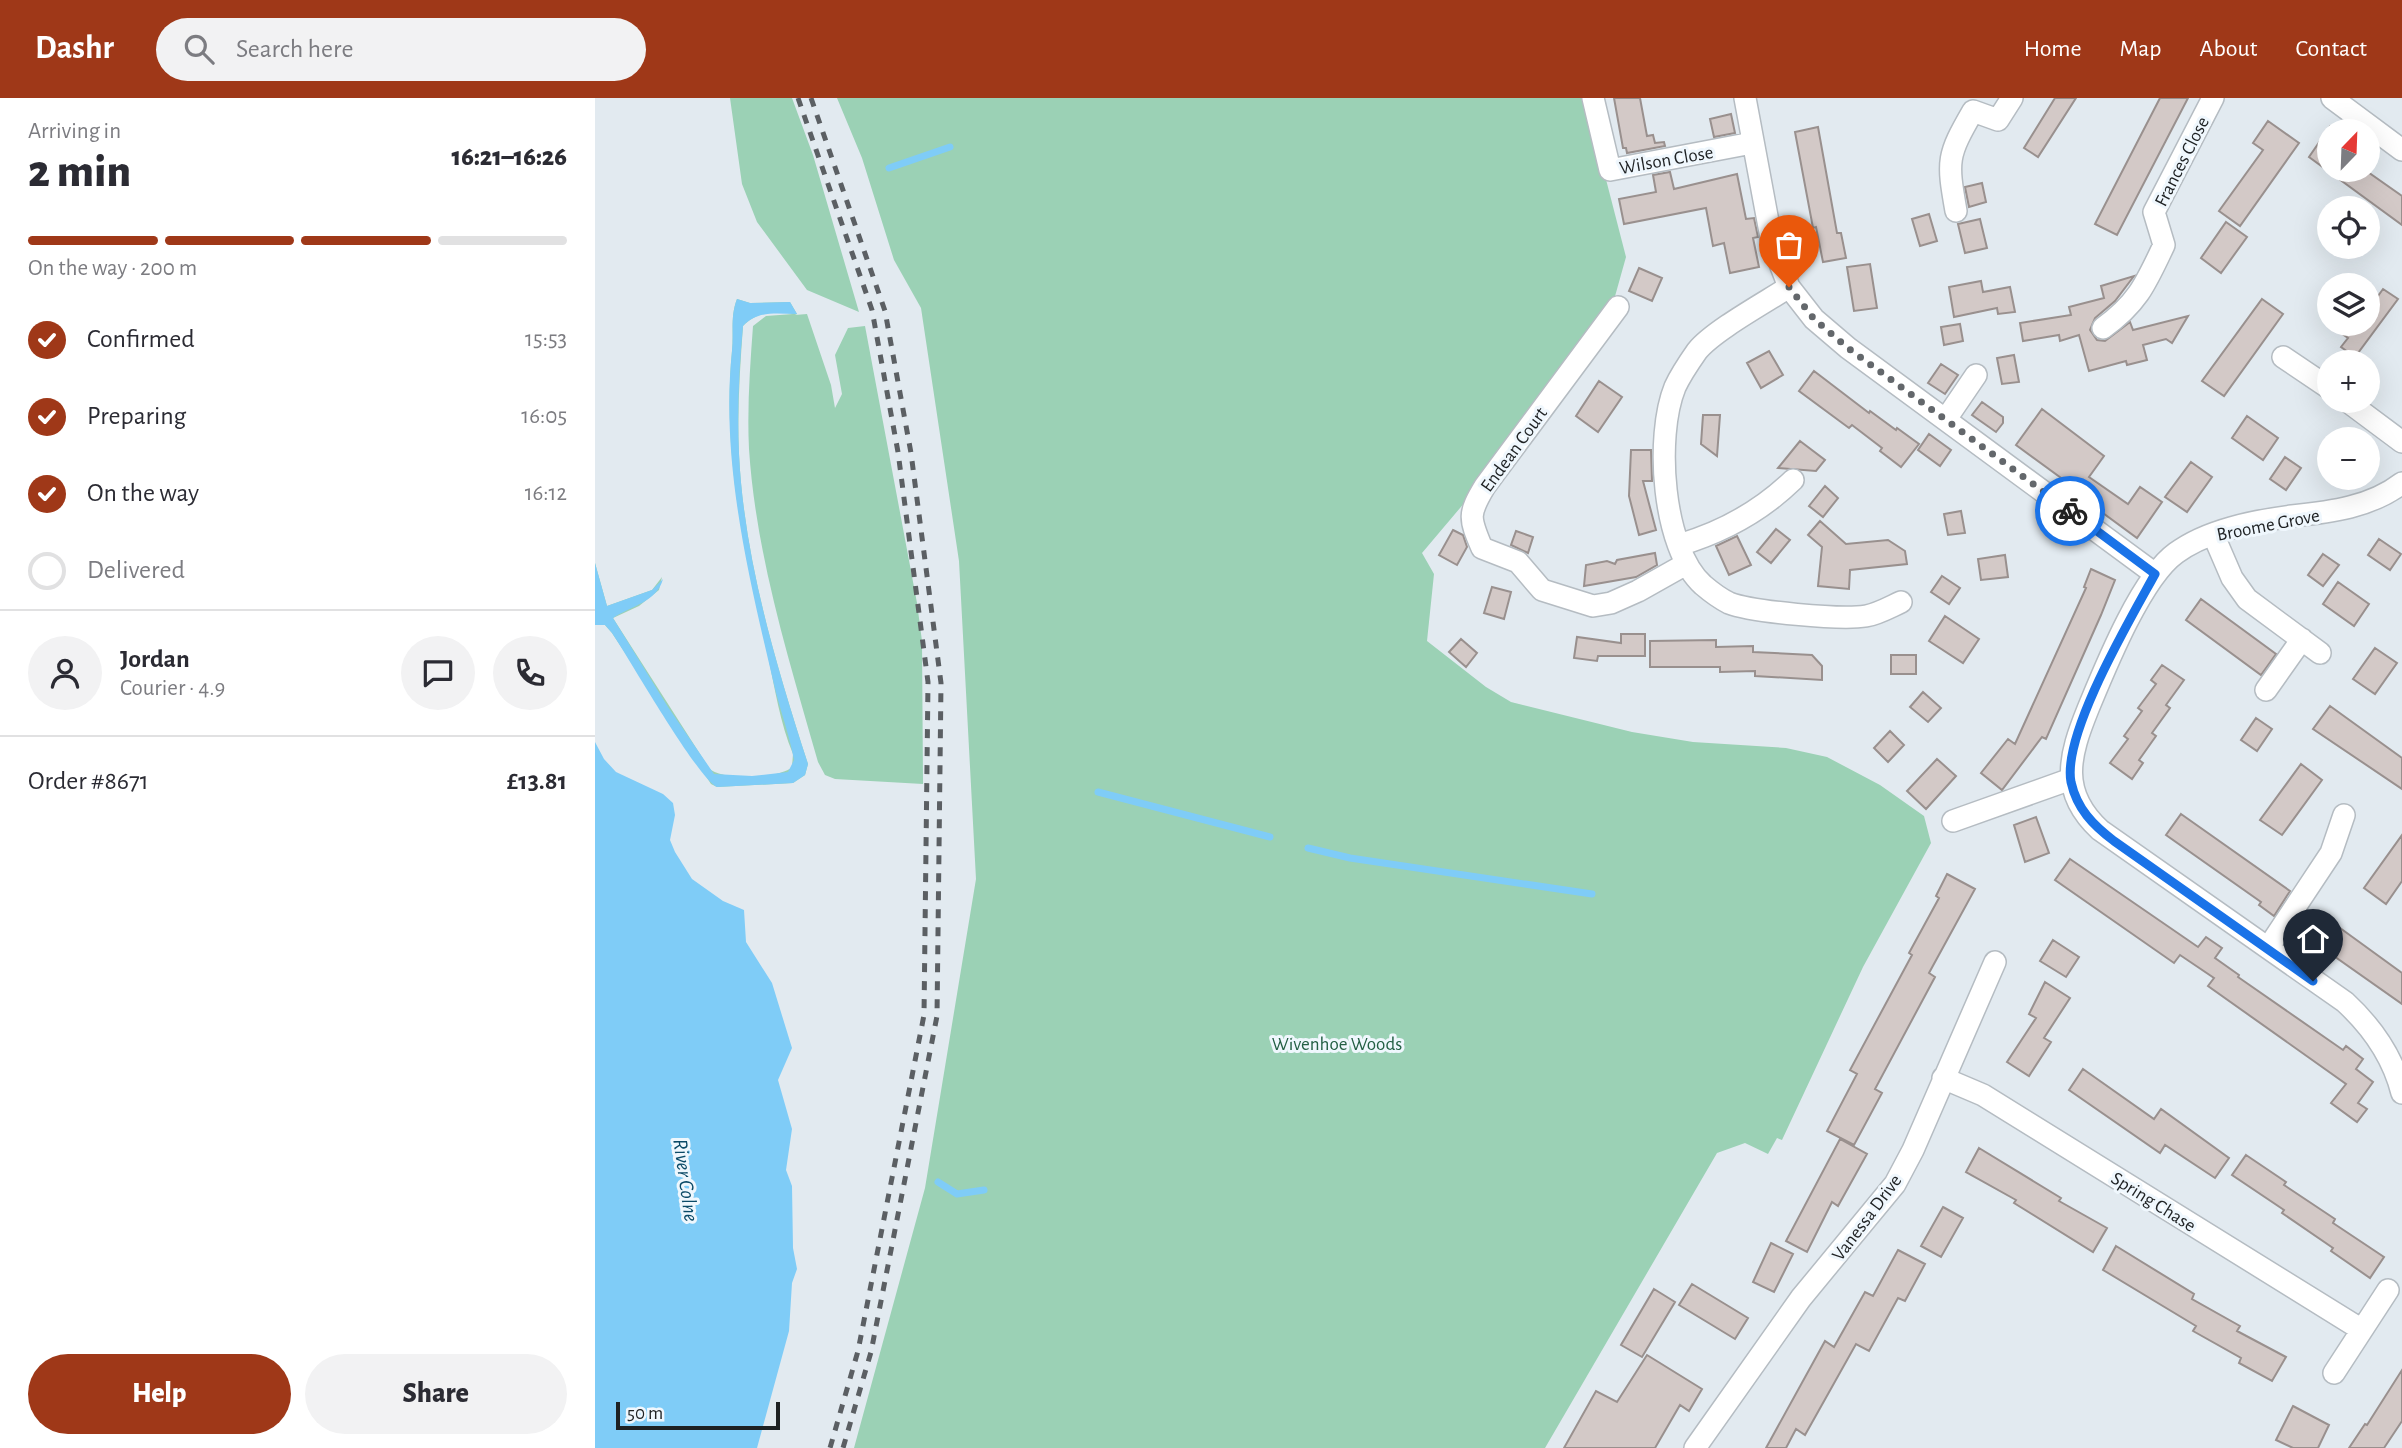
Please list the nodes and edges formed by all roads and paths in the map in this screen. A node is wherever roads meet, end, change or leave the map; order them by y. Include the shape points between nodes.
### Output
1 (1593, 98) edge
2 (1745, 98) edge
3 (2011, 98) edge
4 (2213, 98) edge
5 (2332, 98) edge
6 (1752, 143) junction
7 (2402, 150) edge
8 (1956, 211) dead end
9 (1789, 287) junction
10 (1618, 307) dead end
11 (2103, 328) dead end
12 (2283, 357) dead end
13 (1976, 375) dead end
14 (2317, 380) edge
15 (2363, 413) edge
16 (1946, 419) junction
17 (2402, 442) edge
18 (1793, 480) dead end
19 (2402, 483) edge
20 (2213, 534) junction
21 (1682, 555) junction
22 (2155, 574) junction
23 (1901, 602) dead end
24 (2302, 639) junction
25 (2320, 653) dead end
26 (2266, 690) dead end
27 (2071, 779) junction
28 (2344, 815) dead end
29 (1953, 821) dead end
30 (2268, 948) junction
31 (1995, 962) dead end
32 (1944, 1078) junction
33 (2402, 1093) edge
34 (2388, 1290) dead end
35 (2362, 1330) junction
36 (2334, 1373) dead end
37 (1695, 1448) edge

1 - 6 street, Wilson Close via 1610,170
2 - 6 street
3 - 8 street via 1998,120 1973,111 1952,148 1949,173
4 - 11 street, Frances Close via 2154,212 2164,245 2146,285 2123,314
5 - 7 street
6 - 9 street via 1772,243
9 - 16 street via 1814,319 1848,348
9 - 21 street via 1699,349 1675,387 1665,430 1664,464
10 - 21 street, Endean Court via 1485,486 1472,508 1473,526 1482,548 1518,562 1542,590 1593,606 1629,595
12 - 14 street
13 - 16 street
15 - 17 street
16 - 22 street
18 - 21 street, Endean Court via 1775,498
19 - 20 street, Broome Grove via 2368,503
20 - 22 street, Broome Grove via 2186,545
20 - 24 street via 2232,578 2247,599
21 - 23 street via 1702,584 1728,602 1758,610 1867,616
22 - 27 street, Broome Grove via 2081,726 2071,758
24 - 25 street
24 - 26 street
27 - 29 street
27 - 30 street, Broome Grove via 2076,799 2100,830
28 - 30 street via 2332,853
30 - 33 street, Broome Grove via 2361,1017 2384,1048
31 - 32 street, Vanessa Drive
32 - 35 street, Spring Chase via 1983,1095
32 - 37 street, Vanessa Drive via 1895,1184 1801,1298
34 - 35 street
35 - 36 street

